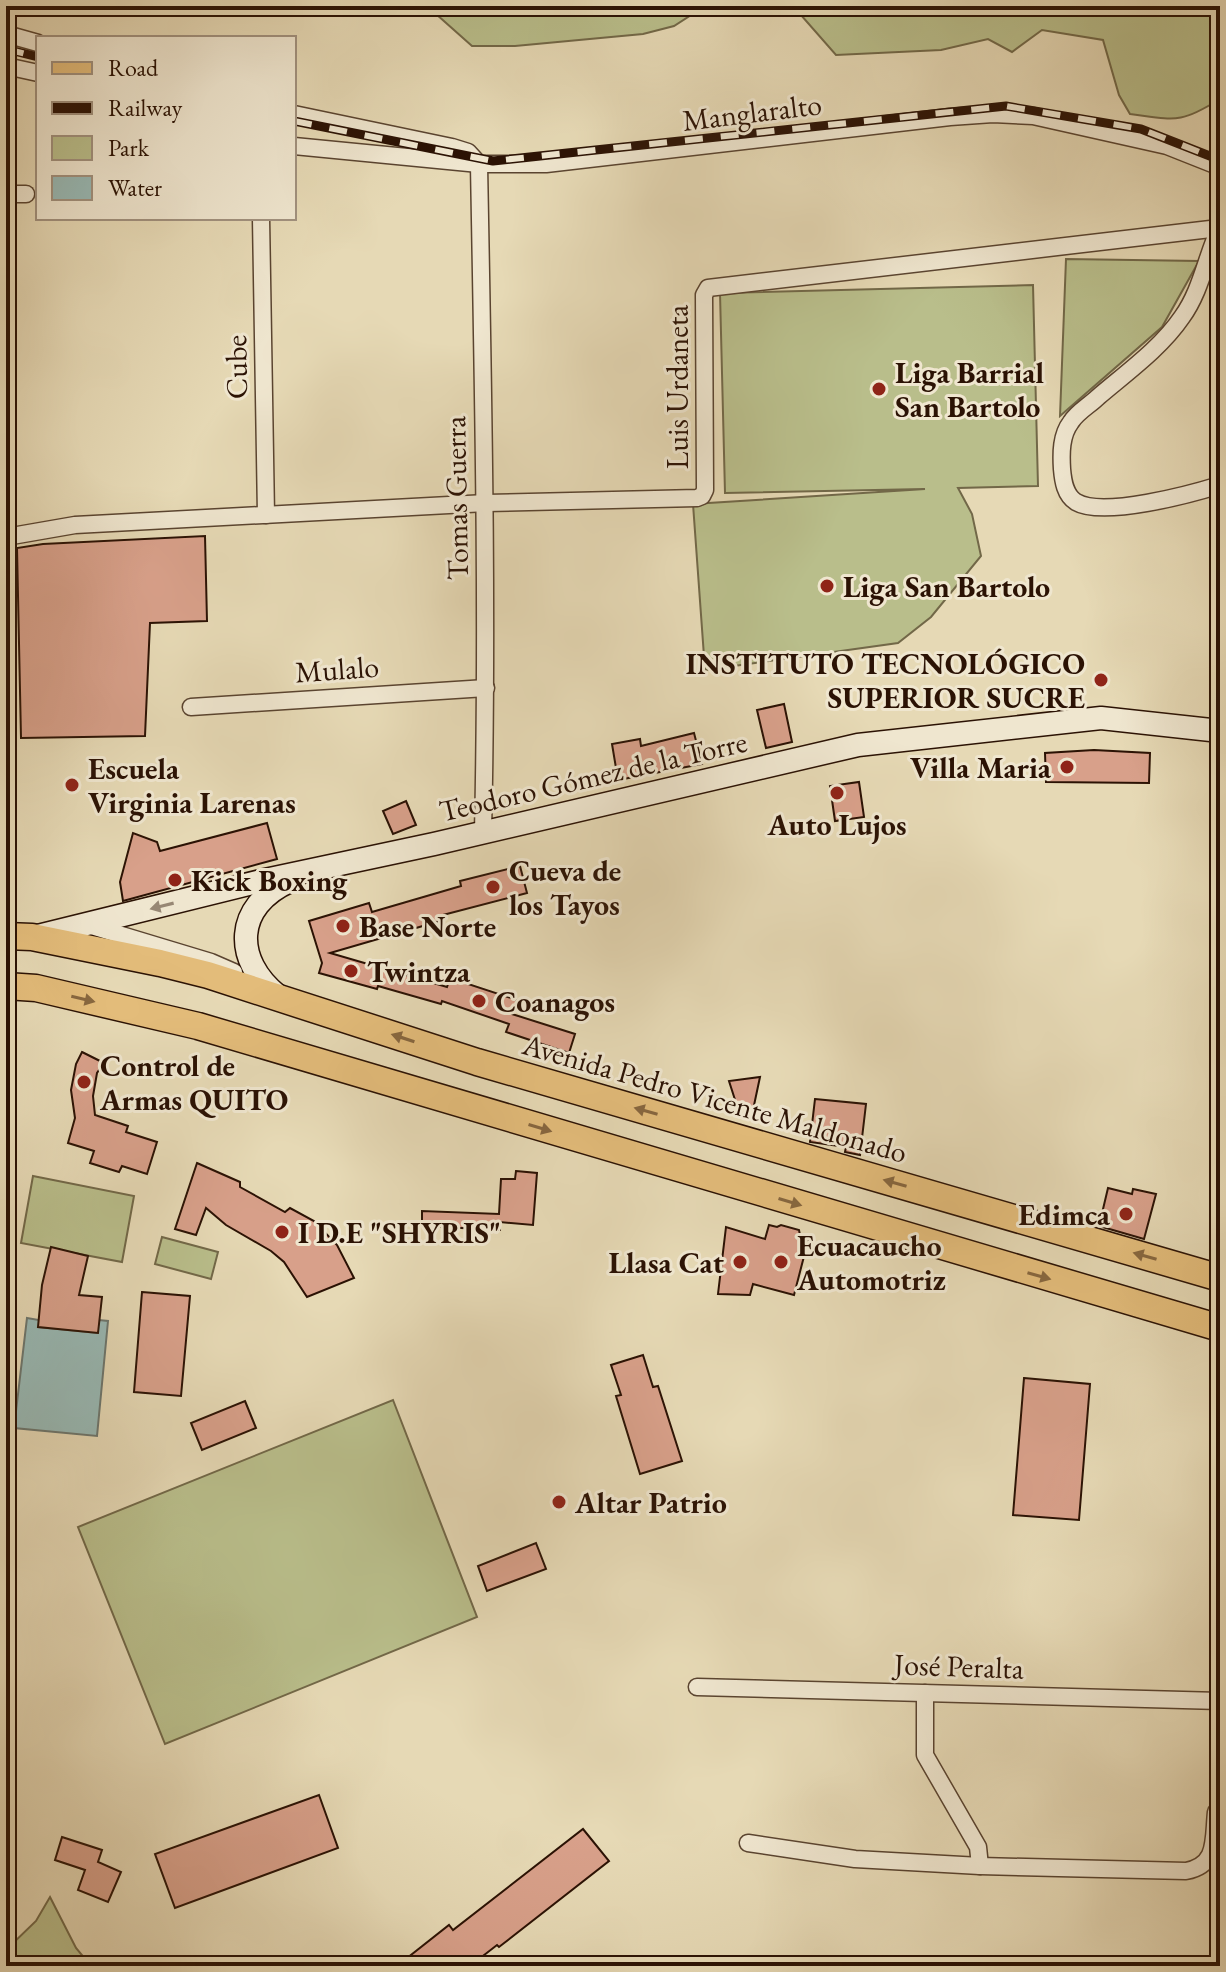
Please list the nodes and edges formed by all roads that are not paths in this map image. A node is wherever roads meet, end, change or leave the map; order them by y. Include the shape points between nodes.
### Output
1 (6, 34) edge
2 (36, 42) edge
3 (6, 66) edge
4 (36, 73) edge
5 (296, 114) edge
6 (296, 146) edge
7 (479, 164) junction
8 (1220, 167) edge
9 (6, 194) edge
10 (26, 194) dead end
11 (261, 220) edge
12 (1220, 228) edge
13 (1220, 485) edge
14 (486, 503) junction
15 (266, 515) junction
16 (6, 537) edge
17 (486, 688) junction
18 (191, 707) dead end
19 (1220, 731) edge
20 (483, 832) junction
21 (314, 870) junction
22 (85, 924) junction
23 (19, 937) edge
24 (6, 986) edge
25 (270, 990) junction
26 (1220, 1278) edge
27 (1220, 1328) edge
28 (697, 1687) dead end
29 (925, 1693) junction
30 (1220, 1701) edge
31 (1216, 1812) dead end
32 (748, 1843) dead end
33 (980, 1866) junction

1 - 2 street
3 - 4 street
5 - 7 street, Manglaralto via 452,147 468,152
6 - 7 street
7 - 8 street, Manglaralto via 546,164 1014,114 1167,146
7 - 14 street, Tomas Guerra
9 - 10 street
11 - 15 street, Cube
12 - 13 street via 1192,303 1071,421 1062,454 1066,488 1085,505 1176,499
12 - 14 street, Luis Urdaneta via 708,288 702,496
14 - 15 street, Luis Urdaneta
14 - 17 street, Tomas Guerra
15 - 16 street, Luis Urdaneta via 75,525
17 - 18 street, Mulalo
17 - 20 street, Tomas Guerra
19 - 20 street, Teodoro Gómez de la Torre via 1101,718 858,745
20 - 21 street, Teodoro Gómez de la Torre
21 -> 22 street, Teodoro Gómez de la Torre
21 - 25 street, Teodoro Gómez de la Torre via 267,893 247,927 250,966
22 - 23 street, Teodoro Gómez de la Torre
22 - 25 street via 211,962
23 - 25 main road, Avenida Pedro Vicente Maldonado
24 -> 27 main road via 36,988 198,1026
26 -> 25 main road, Avenida Pedro Vicente Maldonado via 477,1062
28 - 29 street, José Peralta
29 - 30 street, José Peralta
29 - 33 street via 925,1755 978,1847
31 - 33 street via 1210,1858 1201,1868
32 - 33 street via 855,1859

